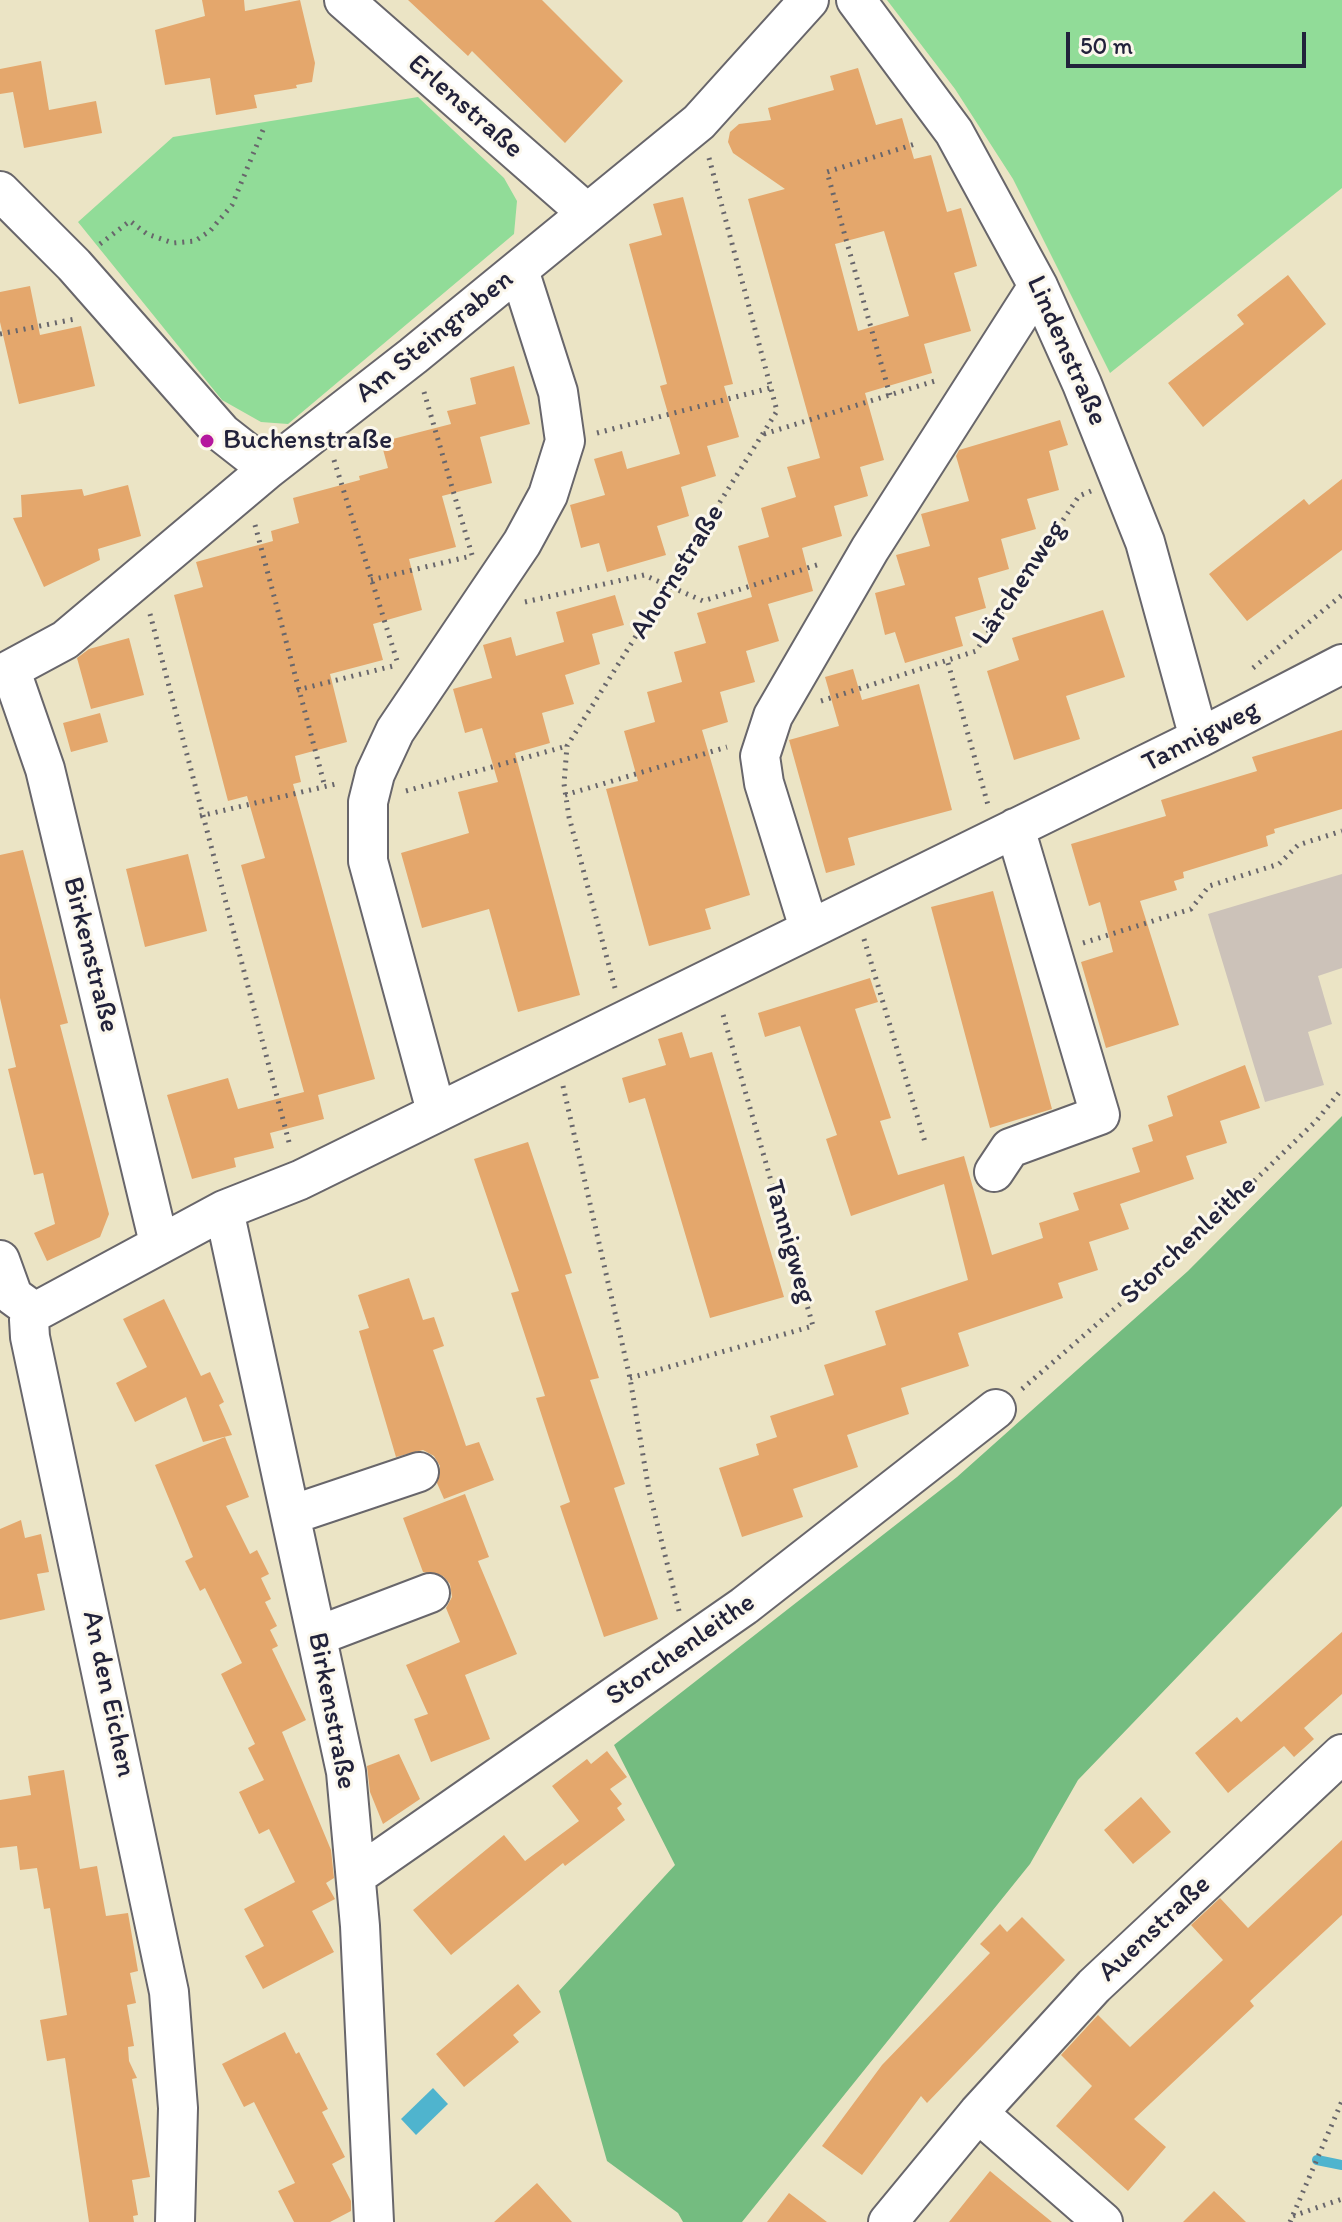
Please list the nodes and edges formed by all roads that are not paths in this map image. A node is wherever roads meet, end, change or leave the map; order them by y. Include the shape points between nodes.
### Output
1 (344, 0) edge
2 (809, 0) edge
3 (856, 0) edge
4 (0, 191) edge
5 (587, 213) junction
6 (519, 270) junction
7 (1038, 286) junction
8 (257, 479) junction
9 (1342, 664) edge
10 (5, 673) edge
11 (1199, 738) junction
12 (1006, 833) junction
13 (809, 928) junction
14 (436, 1111) junction
15 (994, 1172) dead end
16 (224, 1210) junction
17 (159, 1243) junction
18 (0, 1260) edge
19 (35, 1312) junction
20 (996, 1409) dead end
21 (419, 1472) dead end
22 (291, 1515) junction
23 (430, 1593) dead end
24 (317, 1636) junction
25 (1342, 1754) edge
26 (356, 1876) junction
27 (978, 2113) junction
28 (175, 2222) edge
29 (374, 2222) edge
30 (888, 2222) edge
31 (1103, 2222) edge

1 - 5 street, Erlenstraße
2 - 5 street, Am Steingraben via 699,122
3 - 7 street, Lindenstraße via 954,132
4 - 8 street via 74,265
5 - 6 street, Am Steingraben
6 - 8 street, Am Steingraben
6 - 14 street via 558,392 565,441 548,495 522,543 395,731 372,788 368,861
7 - 11 street, Lindenstraße via 1145,542
7 - 13 street via 870,549 770,726 760,756 764,783
8 - 10 street, Am Steingraben via 65,640
9 - 11 street, Tannigweg
10 - 17 street, Birkenstraße via 45,769
11 - 12 street, Tannigweg
12 - 13 street, Tannigweg
12 - 15 street via 1052,953 1100,1115 1010,1148
13 - 14 street, Tannigweg
14 - 16 street, Tannigweg via 300,1180
16 - 17 street, Tannigweg
16 - 22 street, Birkenstraße
17 - 19 street
18 - 19 street via 13,1296
19 - 28 street, An den Eichen via 29,1320 30,1337 169,1992 178,2108
20 - 26 street, Storchenleithe via 688,1647
21 - 22 street
22 - 24 street, Birkenstraße
23 - 24 street
24 - 26 street, Birkenstraße via 346,1772
25 - 27 street, Auenstraße via 1094,1986
26 - 29 street, Birkenstraße
27 - 30 street, Auenstraße
27 - 31 street

